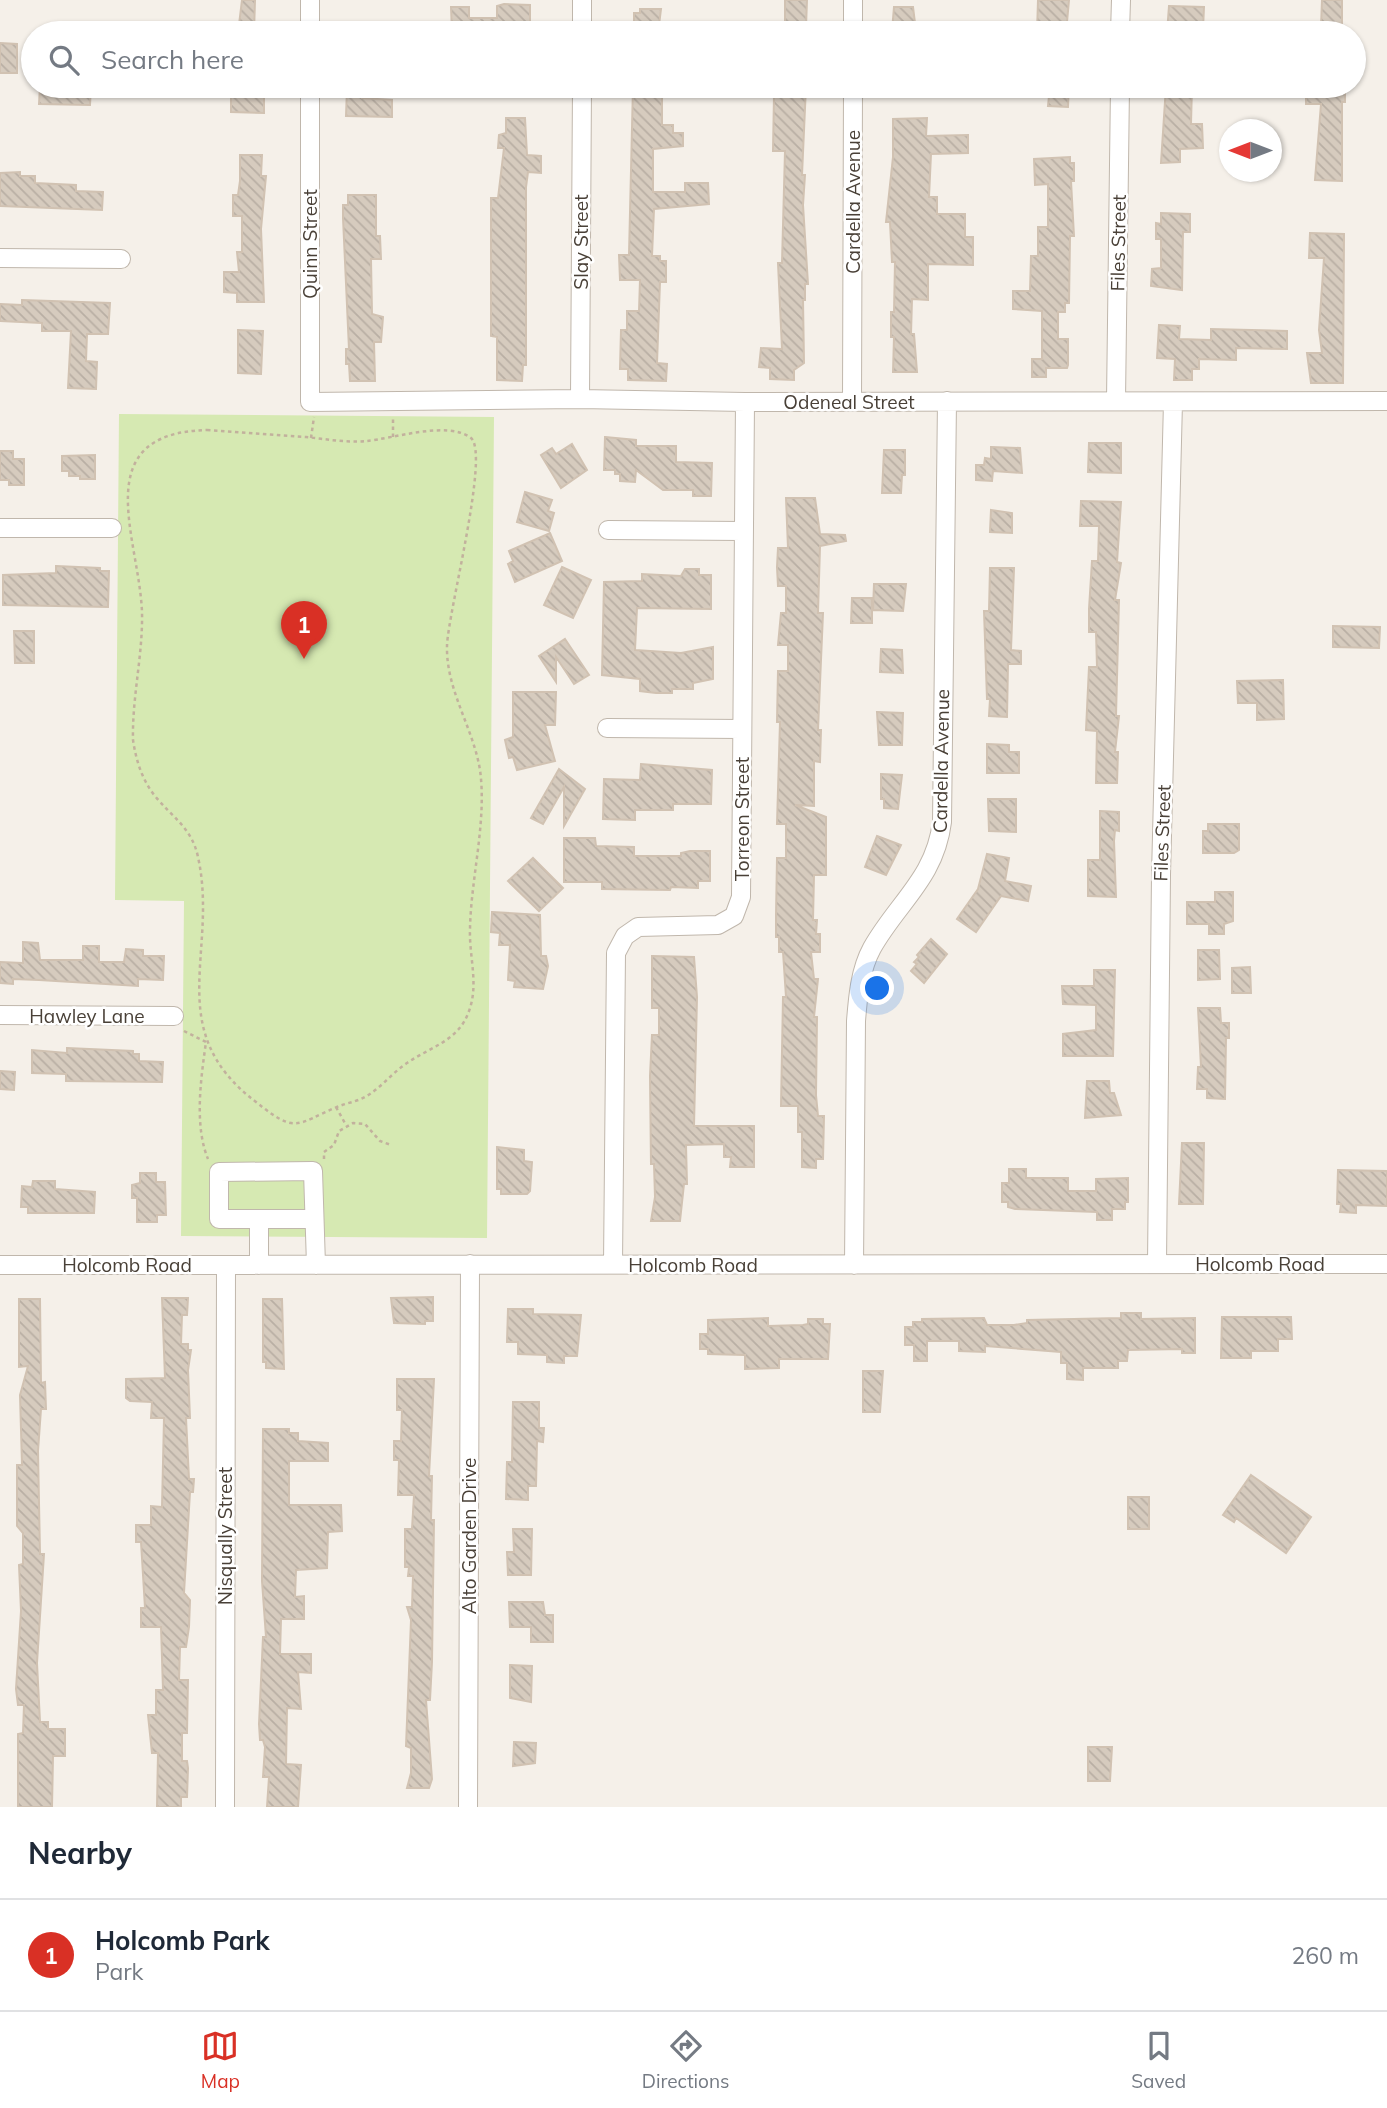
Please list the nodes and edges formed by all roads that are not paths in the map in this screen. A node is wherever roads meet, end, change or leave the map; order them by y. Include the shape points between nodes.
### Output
1 (310, 0) edge
2 (582, 0) edge
3 (853, 0) edge
4 (1121, 0) edge
5 (310, 21) edge
6 (582, 21) edge
7 (853, 21) edge
8 (1120, 21) edge
9 (310, 98) edge
10 (582, 98) edge
11 (853, 98) edge
12 (1120, 98) edge
13 (0, 258) edge
14 (121, 259) dead end
15 (580, 399) junction
16 (947, 401) junction
17 (1116, 401) junction
18 (1387, 401) edge
19 (310, 402) joint
20 (745, 402) junction
21 (852, 402) junction
22 (1173, 402) junction
23 (0, 528) edge
24 (112, 528) dead end
25 (608, 530) dead end
26 (743, 531) junction
27 (607, 728) dead end
28 (742, 729) junction
29 (0, 1015) edge
30 (176, 1023) road end
31 (259, 1219) junction
32 (314, 1219) junction
33 (470, 1264) junction
34 (613, 1264) junction
35 (1157, 1264) junction
36 (1387, 1264) edge
37 (0, 1265) edge
38 (226, 1265) junction
39 (260, 1265) junction
40 (316, 1265) junction
41 (854, 1265) junction
42 (225, 1807) edge
43 (468, 1807) edge

1 - 5 street
2 - 6 street
3 - 7 street
4 - 8 street
9 - 19 street, Quinn Street
10 - 15 street, Slay Street
11 - 21 street, Cardella Avenue
12 - 17 street, Files Street
13 - 14 street
15 - 19 street, Odeneal Street
15 - 20 street, Odeneal Street
16 - 17 street, Odeneal Street
16 - 21 street, Odeneal Street
16 - 41 street, Cardella Avenue via 942,822 925,876 872,948 860,981
17 - 22 street, Odeneal Street
18 - 22 street, Odeneal Street
20 - 21 street, Odeneal Street
20 - 26 street, Torreon Street
22 - 35 street, Files Street
23 - 24 street
25 - 26 street
26 - 28 street, Torreon Street
27 - 28 street
28 - 34 street, Torreon Street via 741,897 734,916 718,925 638,927 625,936 616,953
29 - 30 street, Hawley Lane
31 - 32 street
31 - 32 street via 219,1219 219,1171 313,1171
31 - 39 street
32 - 40 street
33 - 34 street, Holcomb Road
33 - 40 street, Holcomb Road
33 - 43 street, Alto Garden Drive
34 - 41 street, Holcomb Road
35 - 36 street, Holcomb Road
35 - 41 street, Holcomb Road
37 - 38 street, Holcomb Road
38 - 39 street, Holcomb Road
38 - 42 street, Nisqually Street
39 - 40 street, Holcomb Road

